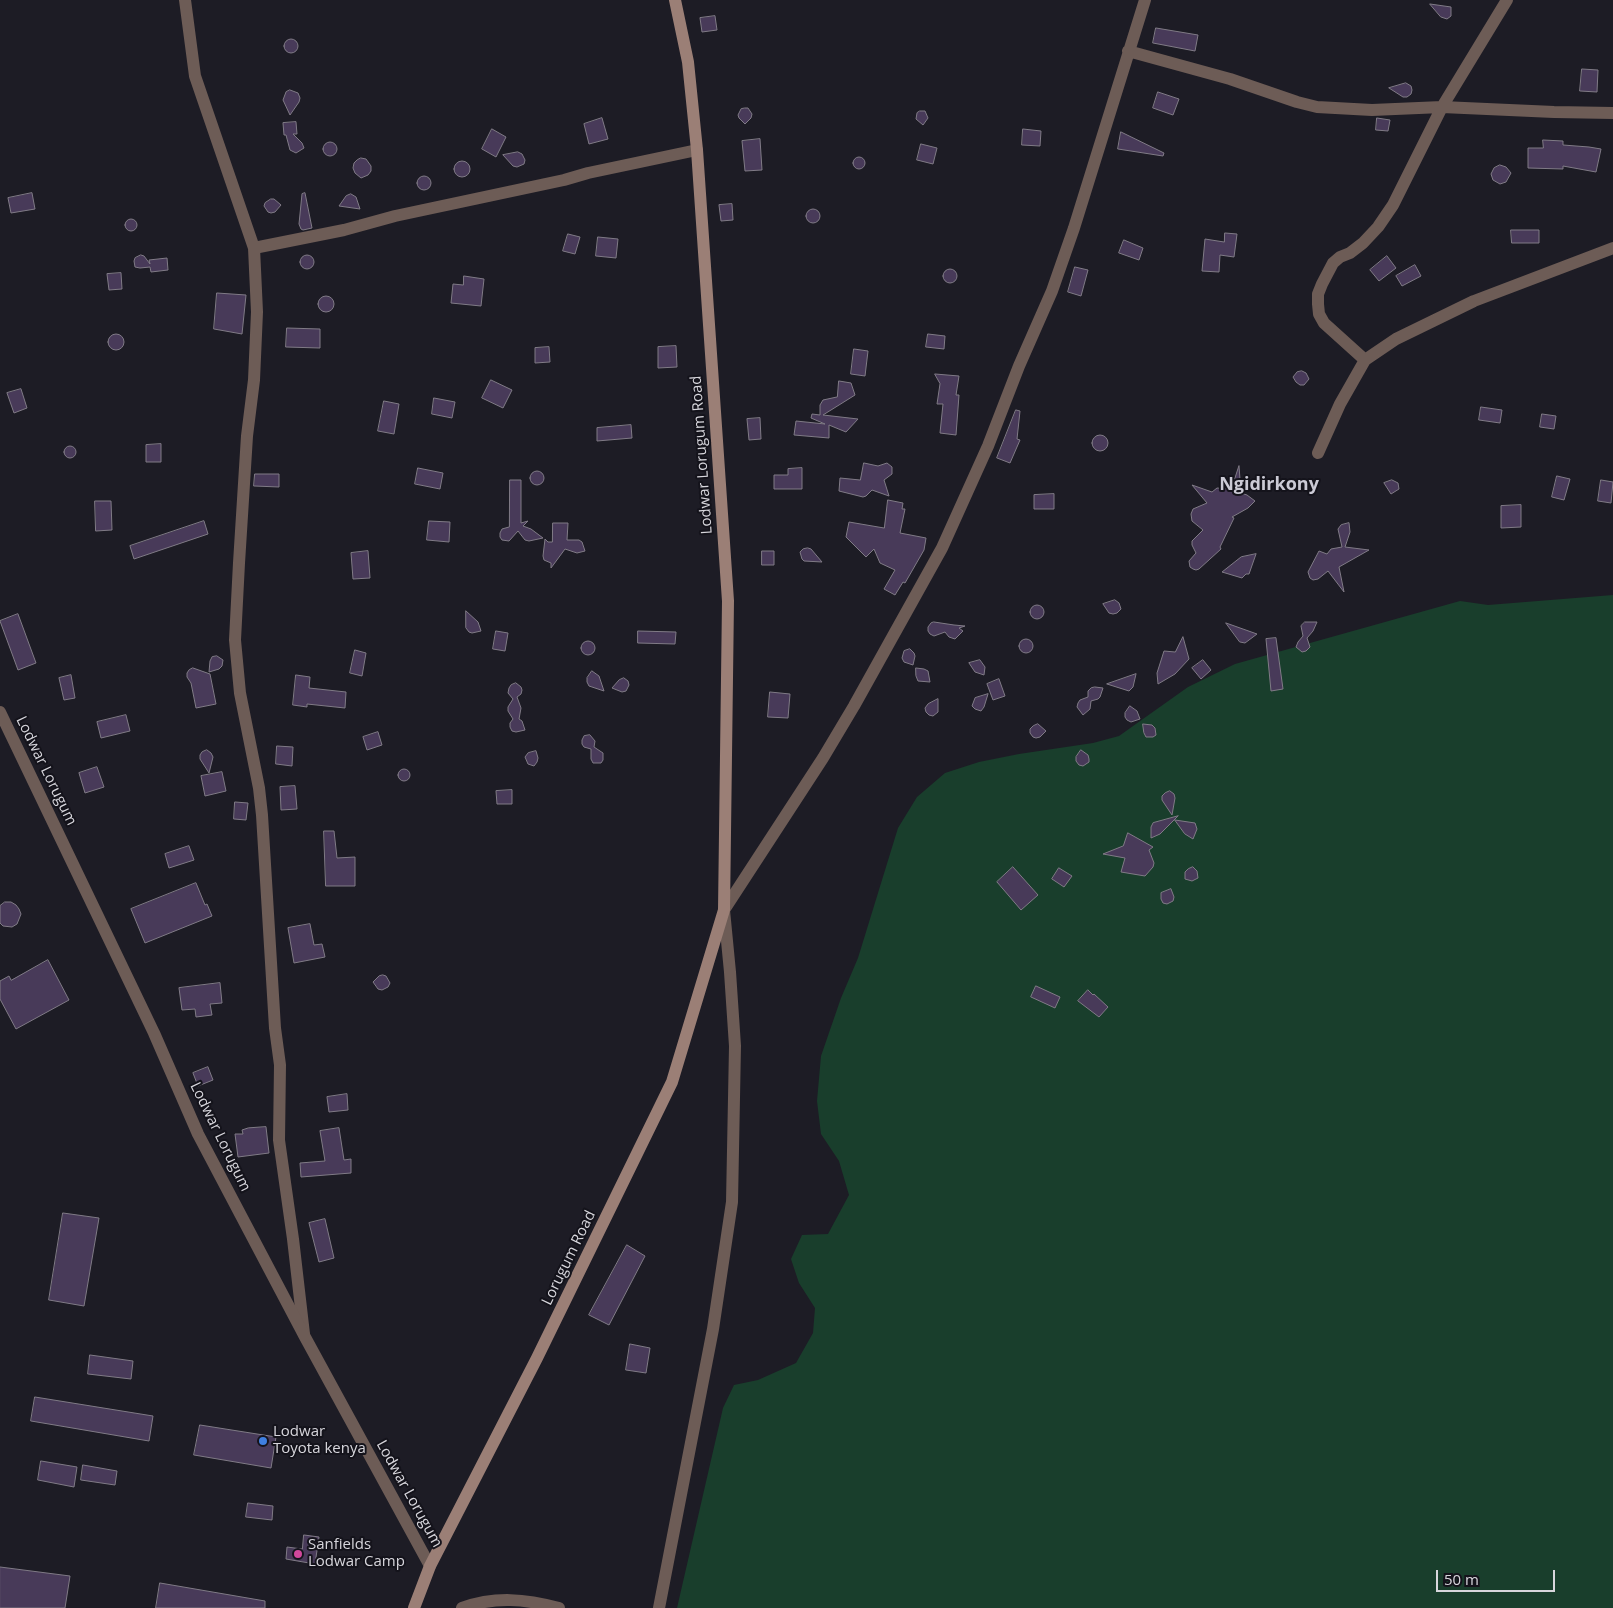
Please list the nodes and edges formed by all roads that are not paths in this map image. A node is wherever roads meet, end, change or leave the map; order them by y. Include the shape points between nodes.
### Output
1 (185, 0) edge
2 (675, 0) edge
3 (1145, 0) edge
4 (1507, 0) edge
5 (1128, 51) junction
6 (1442, 107) junction
7 (1613, 113) edge
8 (698, 150) junction
9 (254, 248) junction
10 (1613, 248) edge
11 (1365, 360) junction
12 (1318, 453) dead end
13 (0, 712) edge
14 (724, 910) junction
15 (305, 1337) junction
16 (430, 1566) junction
17 (414, 1608) edge
18 (462, 1608) edge
19 (559, 1608) edge
20 (659, 1608) edge

1 - 9 street via 195,76
2 - 8 main road, Lodwar Lorugum Road via 688,62
3 - 5 street
4 - 6 street
5 - 6 street via 1230,78 1317,107 1372,110
5 - 14 street via 1052,291 942,548 823,758
6 - 7 street
6 - 11 street via 1393,205 1363,243 1332,263 1318,294 1319,314 1324,323
8 - 9 street
8 - 14 main road, Lodwar Lorugum Road via 728,601
9 - 15 street via 257,312 254,380 247,436 235,640 240,693 262,815 280,1065 279,1132
10 - 11 street via 1474,301 1396,339
11 - 12 street
13 - 15 street, Lodwar Lorugum via 154,1033 198,1134
14 - 16 main road, Lorugum Road via 672,1082 538,1358
14 - 20 street via 735,1046 732,1202 713,1329
15 - 16 street, Lodwar Lorugum
16 - 17 main road, Lorugum Road
18 - 19 street via 511,1600

